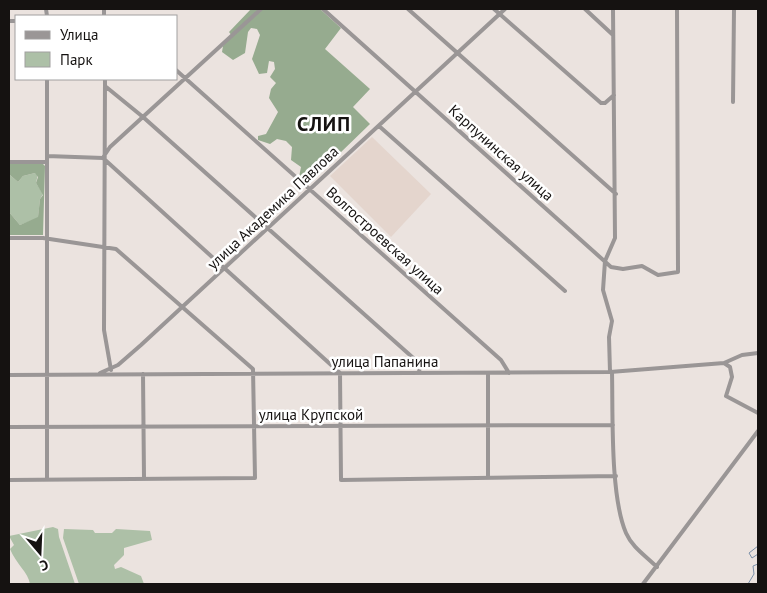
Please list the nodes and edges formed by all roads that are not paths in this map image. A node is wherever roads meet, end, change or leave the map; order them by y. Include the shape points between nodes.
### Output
1 (261, 9) edge
2 (324, 9) edge
3 (408, 9) edge
4 (494, 9) edge
5 (505, 9) edge
6 (585, 9) edge
7 (613, 9) edge
8 (677, 9) edge
9 (734, 9) edge
10 (500, 14) junction
11 (613, 36) junction
12 (458, 52) junction
13 (178, 72) edge
14 (185, 78) junction
15 (47, 80) edge
16 (105, 80) edge
17 (105, 86) junction
18 (415, 92) junction
19 (614, 96) junction
20 (733, 102) dead end
21 (143, 117) junction
22 (378, 126) junction
23 (47, 156) junction
24 (103, 158) junction
25 (9, 162) edge
26 (47, 162) junction
27 (310, 189) junction
28 (616, 194) junction
29 (268, 228) junction
30 (9, 238) edge
31 (47, 239) junction
32 (106, 247) junction
33 (605, 261) junction
34 (226, 268) junction
35 (566, 291) dead end
36 (182, 307) junction
37 (758, 353) edge
38 (724, 363) junction
39 (110, 369) junction
40 (488, 372) junction
41 (611, 372) junction
42 (340, 373) junction
43 (419, 373) junction
44 (508, 373) junction
45 (96, 374) junction
46 (113, 374) junction
47 (143, 374) junction
48 (254, 374) junction
49 (9, 375) edge
50 (48, 375) junction
51 (758, 414) edge
52 (613, 425) junction
53 (254, 426) junction
54 (341, 426) junction
55 (488, 426) junction
56 (9, 427) edge
57 (48, 427) junction
58 (144, 428) junction
59 (758, 431) edge
60 (616, 476) junction
61 (488, 477) junction
62 (144, 478) junction
63 (9, 480) edge
64 (47, 480) junction
65 (657, 566) junction
66 (643, 584) edge

1 - 14 street
2 - 18 street, Карпунинская улица
3 - 12 street
4 - 10 street
5 - 10 street, улица Академика Павлова
6 - 11 street
7 - 11 street
8 - 33 street, Карпунинская улица via 678,272 658,275 642,266 616,268
9 - 20 street
10 - 12 street, улица Академика Павлова
10 - 19 street via 602,103
11 - 19 street
12 - 18 street, улица Академика Павлова
12 - 28 street
13 - 14 street, Волгостроевская улица
14 - 21 street
14 - 27 street, Волгостроевская улица
15 - 23 street
16 - 17 street
17 - 21 street
17 - 24 street
18 - 22 street, улица Академика Павлова
18 - 33 street, Карпунинская улица
19 - 28 street
21 - 24 street via 110,147
21 - 29 street
22 - 27 street, улица Академика Павлова
22 - 35 street
23 - 24 street
23 - 26 street
24 - 32 street
24 - 34 street
25 - 26 street
26 - 31 street
27 - 29 street, улица Академика Павлова
27 - 44 street, Волгостроевская улица via 501,360
28 - 33 street via 615,238
29 - 34 street, улица Академика Павлова
29 - 43 street via 420,364
30 - 31 street
31 - 32 street
31 - 50 street
32 - 36 street via 123,254
32 - 39 street via 104,330
33 - 41 street via 603,290 612,320
34 - 36 street, улица Академика Павлова
34 - 42 street
36 - 39 street, улица Академика Павлова via 140,349
36 - 48 street via 253,369
37 - 38 street, улица Папанина via 742,355
38 - 41 street, улица Папанина
38 - 51 street via 730,368 732,377 726,396
39 - 45 street, улица Академика Павлова
39 - 46 street
40 - 43 street, улица Папанина
40 - 44 street, улица Папанина
40 - 55 street
41 - 44 street, улица Папанина
41 - 52 street
42 - 43 street, улица Папанина
42 - 48 street, улица Папанина
42 - 54 street
45 - 46 street, улица Папанина
45 - 50 street, улица Папанина
46 - 47 street, улица Папанина
47 - 48 street, улица Папанина
47 - 58 street
48 - 53 street
49 - 50 street, улица Папанина
50 - 57 street
52 - 55 street, улица Крупской
52 - 60 street
53 - 54 street, улица Крупской
53 - 58 street, улица Крупской
53 - 62 street via 255,478
54 - 55 street, улица Крупской
54 - 61 street via 341,480
55 - 61 street
56 - 57 street, улица Крупской
57 - 58 street, улица Крупской
57 - 64 street
58 - 62 street
59 - 65 street
60 - 61 street
60 - 65 street via 626,533 634,546
62 - 64 street
63 - 64 street
65 - 66 street

